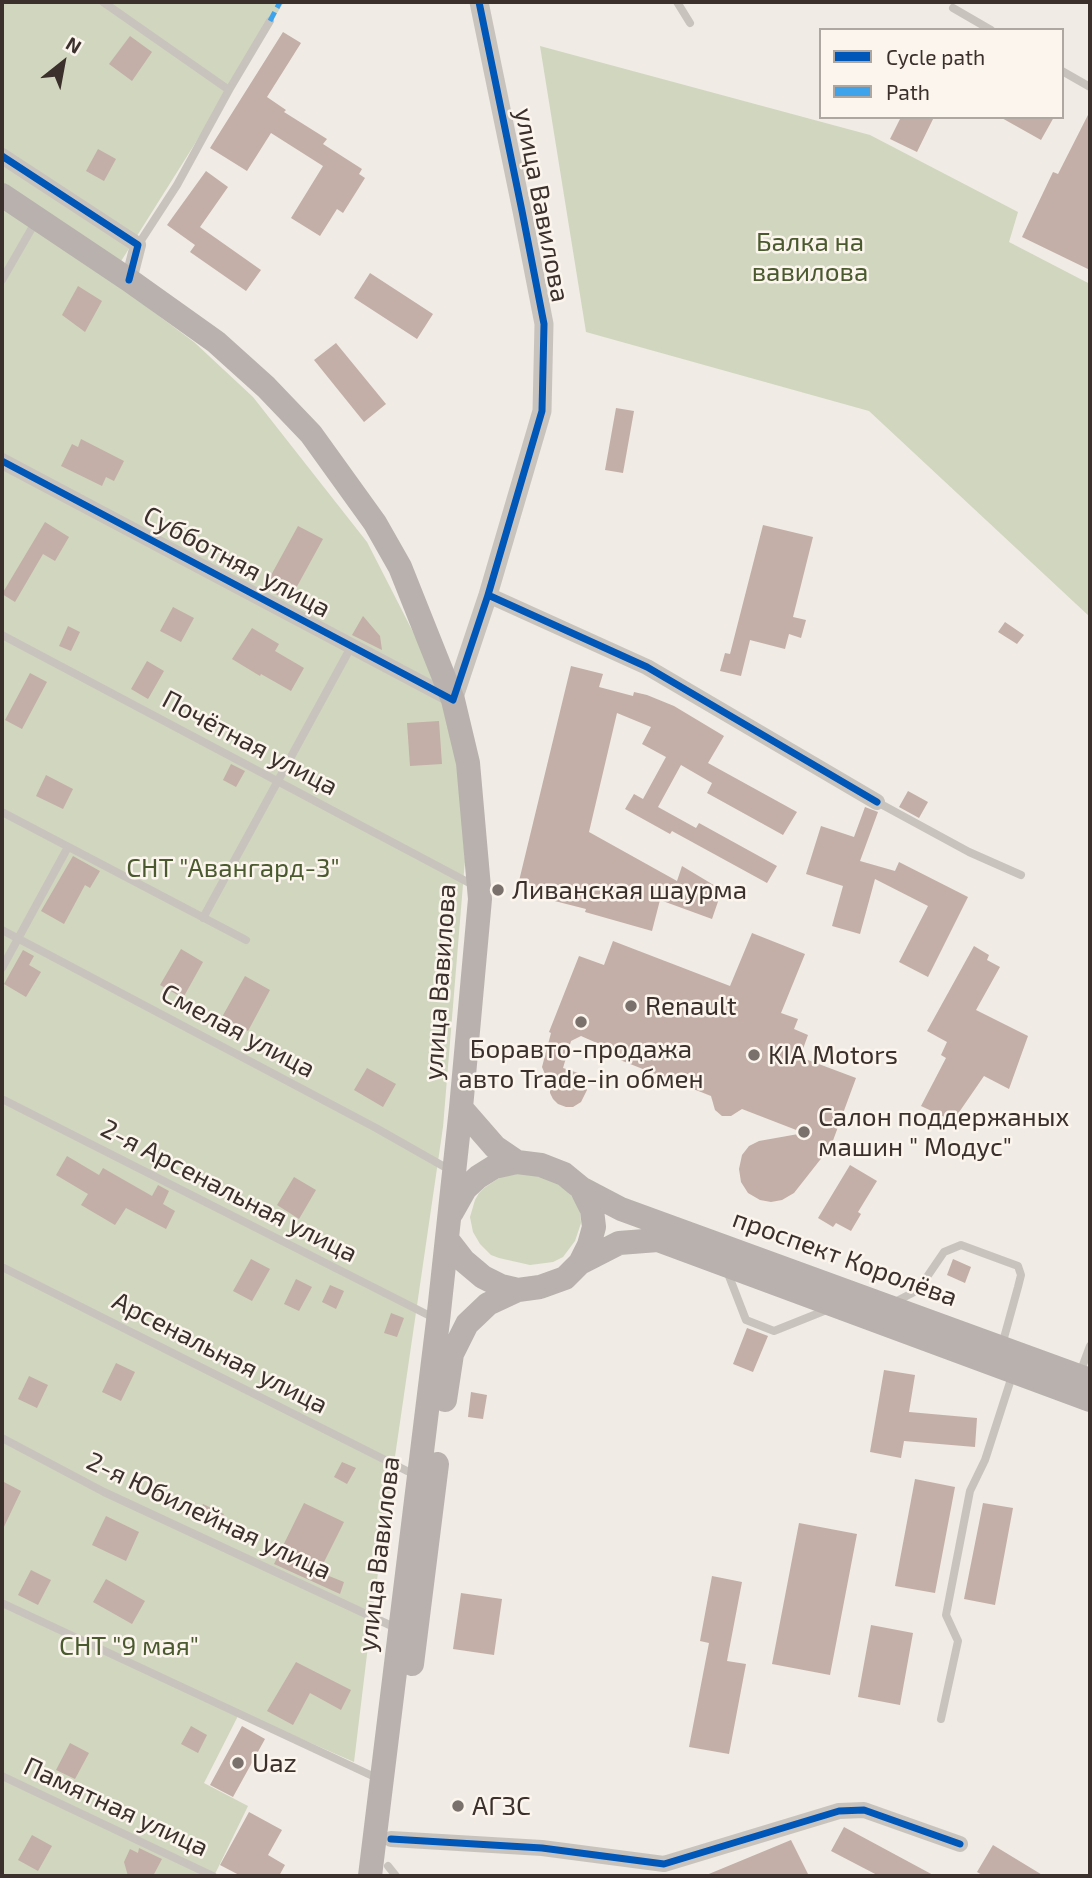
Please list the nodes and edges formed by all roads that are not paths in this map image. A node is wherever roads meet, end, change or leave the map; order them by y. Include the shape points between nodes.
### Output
1 (103, 2) edge
2 (479, 2) edge
3 (677, 2) edge
4 (953, 8) dead end
5 (271, 21) dead end
6 (690, 23) dead end
7 (988, 28) edge
8 (1064, 72) edge
9 (1090, 87) edge
10 (229, 90) junction
11 (2, 156) edge
12 (2, 195) edge
13 (37, 218) junction
14 (138, 245) junction
15 (2, 280) edge
16 (129, 280) junction
17 (2, 461) edge
18 (488, 595) junction
19 (2, 635) edge
20 (351, 647) junction
21 (453, 700) junction
22 (277, 782) junction
23 (877, 802) joint
24 (2, 812) edge
25 (68, 847) junction
26 (1021, 875) dead end
27 (479, 888) junction
28 (203, 918) junction
29 (2, 930) edge
30 (18, 939) junction
31 (246, 940) dead end
32 (2, 968) edge
33 (2, 1099) edge
34 (461, 1108) junction
35 (517, 1162) junction
36 (454, 1172) junction
37 (581, 1188) junction
38 (448, 1229) junction
39 (580, 1263) junction
40 (725, 1265) junction
41 (2, 1267) edge
42 (518, 1290) junction
43 (835, 1306) junction
44 (887, 1306) junction
45 (438, 1321) junction
46 (1090, 1346) edge
47 (1001, 1347) junction
48 (1013, 1370) junction
49 (1084, 1378) edge
50 (1090, 1400) edge
51 (2, 1438) edge
52 (419, 1477) junction
53 (2, 1604) edge
54 (399, 1629) junction
55 (942, 1719) dead end
56 (2, 1776) edge
57 (382, 1780) junction
58 (391, 1839) junction
59 (960, 1844) dead end
60 (385, 1874) edge
61 (213, 1876) edge

1 - 10 lane
2 - 18 street, улица Вавилова via 544,324 542,411
3 - 6 lane
4 - 7 lane
5 - 10 lane
8 - 9 lane
10 - 14 lane
11 - 14 street
12 - 13 main road
13 - 15 lane
13 - 16 main road
14 - 16 street
16 - 21 main road via 216,342 312,434 400,567
17 - 20 street, Субботняя улица
18 - 21 street, улица Вавилова
18 - 23 street via 647,667
19 - 22 lane, Почётная улица
20 - 21 street, Субботняя улица
20 - 22 lane
21 - 27 main road, улица Вавилова via 468,763
22 - 27 lane, Почётная улица
22 - 28 lane
23 - 26 lane
24 - 25 lane
25 - 28 lane
25 - 30 lane
27 - 34 main road, улица Вавилова
28 - 31 lane
29 - 30 lane, Смелая улица
30 - 32 lane
30 - 36 lane, Смелая улица
33 - 45 lane, 2-я Арсенальная улица
34 - 35 main road, улица Вавилова via 495,1147
34 - 36 main road, улица Вавилова
35 - 37 main road, улица Вавилова via 564,1174
35 - 38 main road, улица Вавилова via 494,1167 465,1189
36 - 38 main road, улица Вавилова
37 - 39 main road via 594,1227
37 - 44 main road, проспект Королёва via 621,1209
38 - 42 main road via 464,1261 482,1277
38 - 45 main road, улица Вавилова
39 - 40 main road, проспект Королёва via 619,1243 658,1240
39 - 42 main road, улица Вавилова via 565,1278
40 - 43 main road, проспект Королёва
40 - 43 lane via 746,1320 774,1331
41 - 52 lane, Арсенальная улица
42 - 58 main road, улица Вавилова via 488,1304 467,1324 452,1354
43 - 48 main road, проспект Королёва
44 - 47 main road, проспект Королёва
44 - 47 lane via 918,1290 944,1252 961,1245 1018,1266 1021,1275
45 - 52 main road, улица Вавилова
46 - 49 lane
47 - 49 main road, проспект Королёва
48 - 50 main road, проспект Королёва
48 - 55 lane via 985,1460 970,1490 946,1615 958,1641
51 - 54 lane, 2-я Юбилейная улица via 104,1492
52 - 54 main road, улица Вавилова
53 - 57 lane
54 - 57 main road, улица Вавилова
56 - 61 lane, Памятная улица
57 - 60 main road, улица Вавилова
58 - 59 street via 542,1848 664,1864 839,1811 864,1810
58 - 60 main road, улица Вавилова

